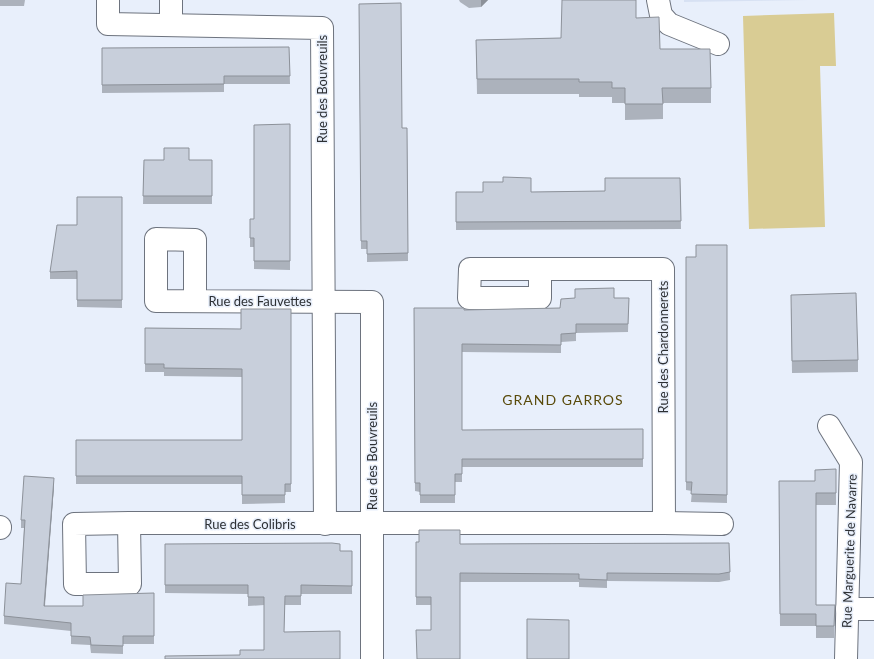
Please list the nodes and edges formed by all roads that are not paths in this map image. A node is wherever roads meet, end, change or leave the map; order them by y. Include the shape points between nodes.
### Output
1 (108, 0) edge
2 (171, 0) edge
3 (658, 0) edge
4 (171, 24) junction
5 (718, 44) dead end
6 (540, 270) dead end
7 (195, 301) dead end
8 (324, 302) junction
9 (829, 426) dead end
10 (664, 523) junction
11 (129, 524) dead end
12 (325, 524) junction
13 (372, 524) junction
14 (722, 524) dead end
15 (847, 609) junction
16 (874, 609) edge
17 (372, 659) edge
18 (846, 659) edge

1 - 4 street, Rue des Bouvreuils via 108,24
2 - 4 street
3 - 5 street via 660,15 669,24
4 - 8 street, Rue des Bouvreuils via 322,28
6 - 10 street, Rue des Chardonnerets via 663,269
7 - 8 street, Rue des Fauvettes
8 - 12 street, Rue des Bouvreuils
8 - 13 street, Rue des Bouvreuils via 372,302
9 - 15 street, Rue Marguerite de Navarre via 851,462
10 - 13 street
10 - 14 street
11 - 12 street, Rue des Colibris
12 - 13 street, Rue des Colibris
13 - 17 street, Rue des Bouvreuils
15 - 16 street
15 - 18 street, Rue Marguerite de Navarre

